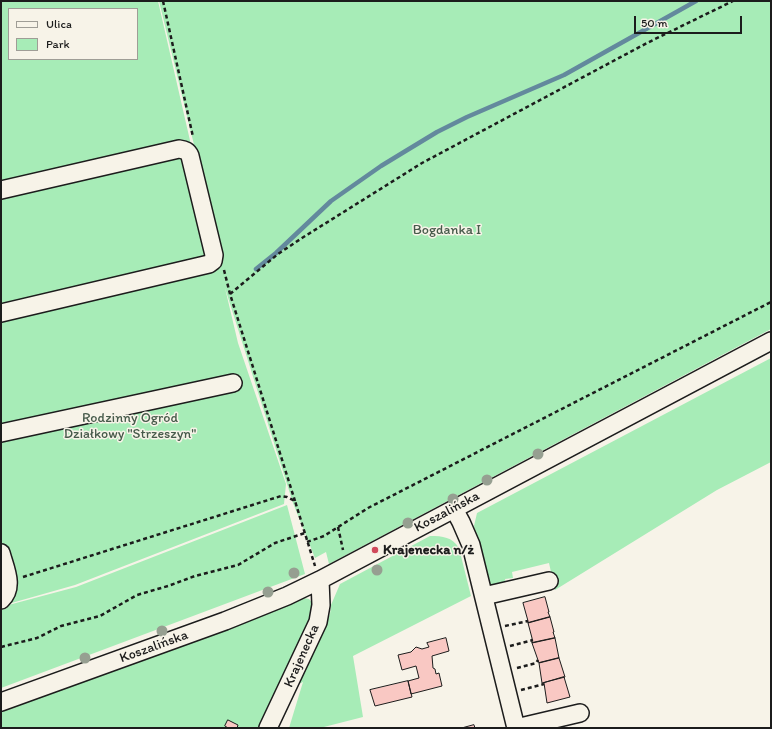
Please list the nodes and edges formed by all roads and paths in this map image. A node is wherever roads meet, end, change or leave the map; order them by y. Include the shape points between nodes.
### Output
1 (733, 1) edge
2 (1, 190) edge
3 (230, 294) dead end
4 (771, 302) edge
5 (1, 313) edge
6 (771, 341) edge
7 (233, 383) dead end
8 (1, 433) edge
9 (454, 509) junction
10 (338, 527) junction
11 (305, 533) junction
12 (307, 542) junction
13 (1, 553) edge
14 (344, 557) dead end
15 (320, 580) junction
16 (9, 581) junction
17 (548, 581) dead end
18 (484, 596) junction
19 (1, 600) edge
20 (528, 621) dead end
21 (501, 628) dead end
22 (533, 640) dead end
23 (1, 647) edge
24 (506, 647) dead end
25 (539, 666) dead end
26 (511, 669) dead end
27 (544, 684) dead end
28 (517, 691) dead end
29 (1, 702) edge
30 (580, 713) dead end
31 (268, 728) edge
32 (516, 728) edge

1 - 3 path via 647,43 422,163 278,254
2 - 5 street via 179,149 184,150 189,152 214,255 209,264
4 - 10 path via 368,508
6 - 9 street, Koszalińska
7 - 8 street
9 - 15 street, Koszalińska
9 - 18 street via 471,546
10 - 12 path via 324,536
10 - 14 path
11 - 12 path
11 - 16 path via 295,501 281,496
11 - 23 path via 275,543 238,565 137,595 100,616 61,626 37,638
12 - 15 path
13 - 16 street
15 - 29 street, Koszalińska via 225,621
15 - 31 street, Krajenecka via 321,605 318,622
16 - 19 street via 7,592
17 - 18 street
18 - 32 street
20 - 21 path
22 - 24 path
25 - 26 path via 537,661
27 - 28 path
30 - 32 street

